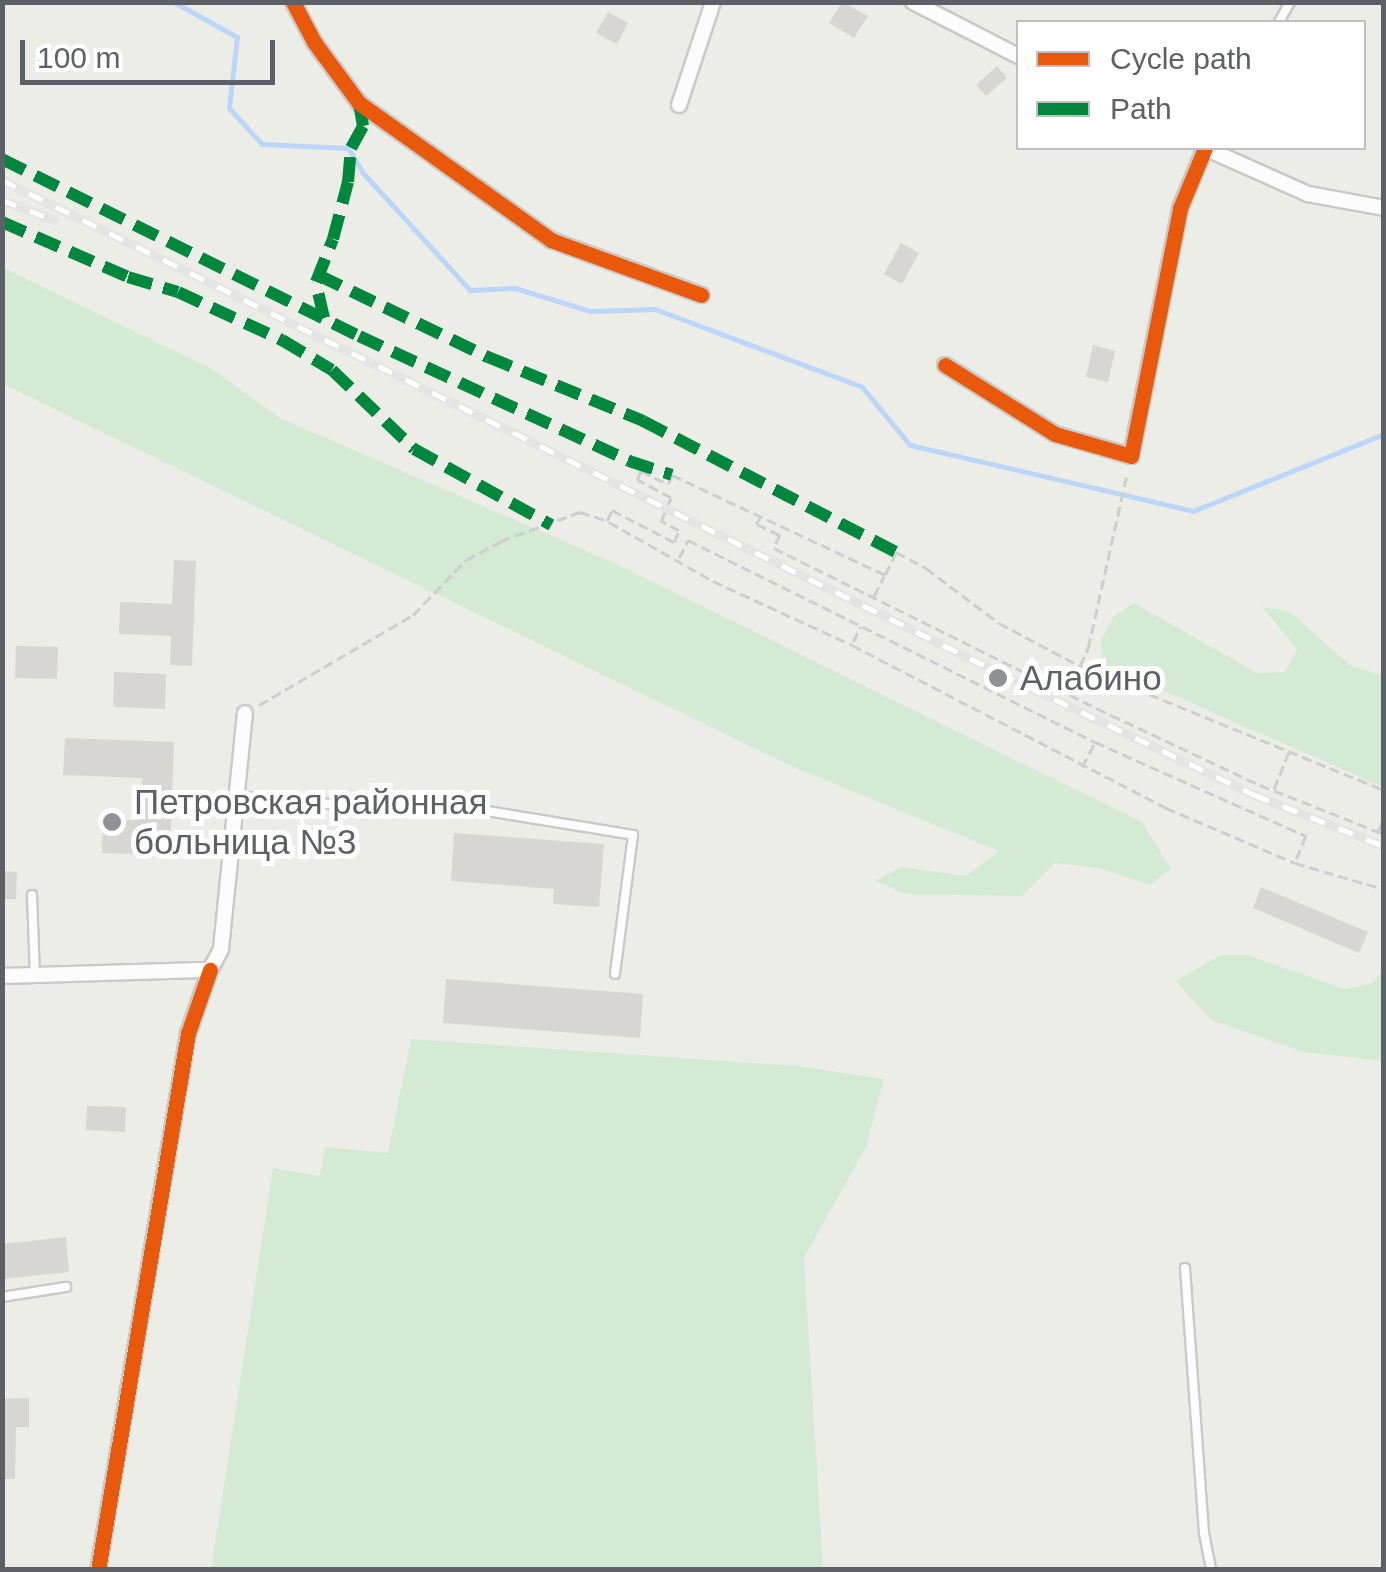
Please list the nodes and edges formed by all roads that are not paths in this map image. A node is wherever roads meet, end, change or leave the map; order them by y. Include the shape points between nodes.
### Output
1 (293, 2) edge
2 (713, 2) edge
3 (912, 2) edge
4 (1016, 55) edge
5 (680, 105) dead end
6 (1204, 150) edge
7 (1209, 150) edge
8 (1384, 208) edge
9 (701, 295) dead end
10 (945, 365) dead end
11 (245, 713) road end
12 (236, 796) junction
13 (32, 895) dead end
14 (210, 970) junction
15 (615, 974) dead end
16 (35, 975) junction
17 (2, 976) edge
18 (1185, 1268) dead end
19 (66, 1288) dead end
20 (2, 1296) edge
21 (98, 1570) edge
22 (1211, 1570) edge

1 - 9 street via 348,88 375,115 551,240
2 - 5 street
3 - 4 street
6 - 10 street via 1180,208 1131,456 1055,434
7 - 8 street via 1308,194
11 - 12 street
12 - 14 street via 221,949
12 - 15 lane via 487,812 633,835
13 - 16 lane
14 - 16 street
14 - 21 street via 188,1033
16 - 17 street
18 - 22 lane
19 - 20 lane

